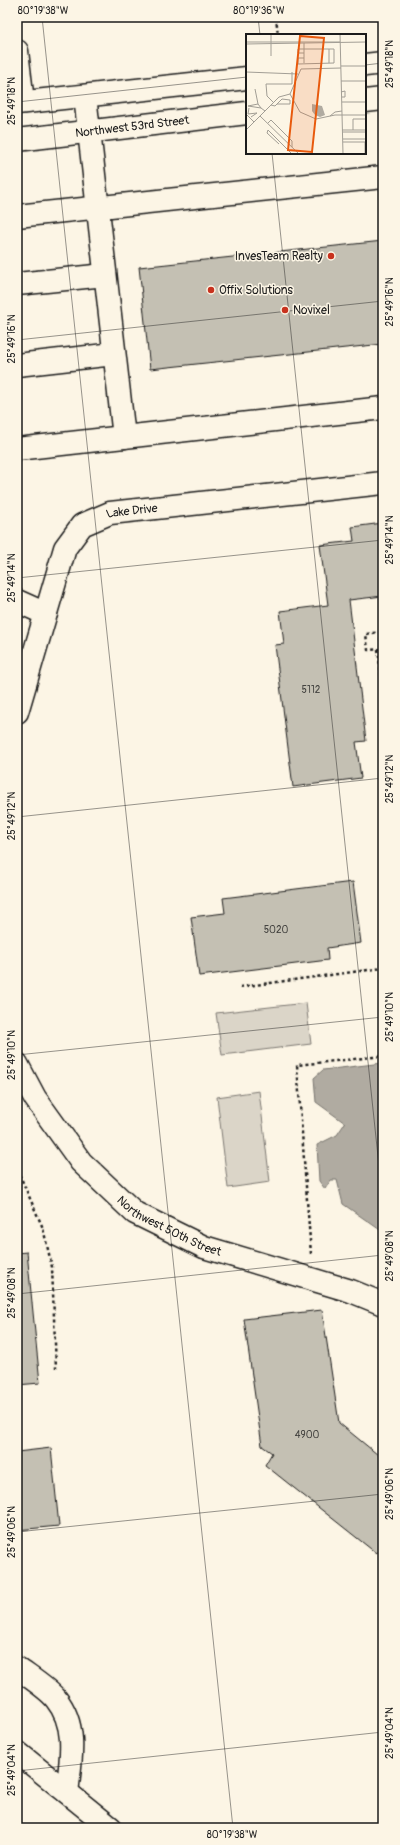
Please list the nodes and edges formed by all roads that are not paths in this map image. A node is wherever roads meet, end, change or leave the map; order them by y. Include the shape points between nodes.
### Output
1 (17, 51) edge
2 (383, 63) edge
3 (366, 65) edge
4 (246, 78) edge
5 (85, 96) junction
6 (383, 99) edge
7 (366, 101) edge
8 (20, 103) edge
9 (246, 113) edge
10 (89, 131) junction
11 (17, 140) edge
12 (383, 177) edge
13 (98, 209) junction
14 (17, 216) edge
15 (105, 275) junction
16 (17, 284) edge
17 (114, 354) junction
18 (17, 365) edge
19 (383, 408) edge
20 (124, 437) junction
21 (17, 449) edge
22 (383, 483) edge
23 (17, 601) edge
24 (46, 614) junction
25 (17, 712) edge
26 (17, 1064) edge
27 (383, 1304) edge
28 (17, 1668) edge
29 (17, 1752) edge
30 (67, 1792) junction
31 (107, 1827) edge

1 - 8 street
2 - 3 street
4 - 5 street
5 - 8 street
5 - 10 street
6 - 7 street
9 - 10 street, Northwest 53rd Street
10 - 11 street, Northwest 53rd Street
10 - 13 street
12 - 13 street
13 - 14 street
13 - 15 street
15 - 16 street
15 - 17 street
17 - 18 street
17 - 20 street
19 - 20 street
20 - 21 street
22 - 24 street, Lake Drive via 110,514 82,526 65,548
23 - 24 street
24 - 25 street, Lake Drive
26 - 27 street, Northwest 50th Street via 35,1098 81,1162 135,1213 204,1247 351,1291
28 - 30 street via 56,1699 70,1722 72,1750
29 - 30 street
30 - 31 street

